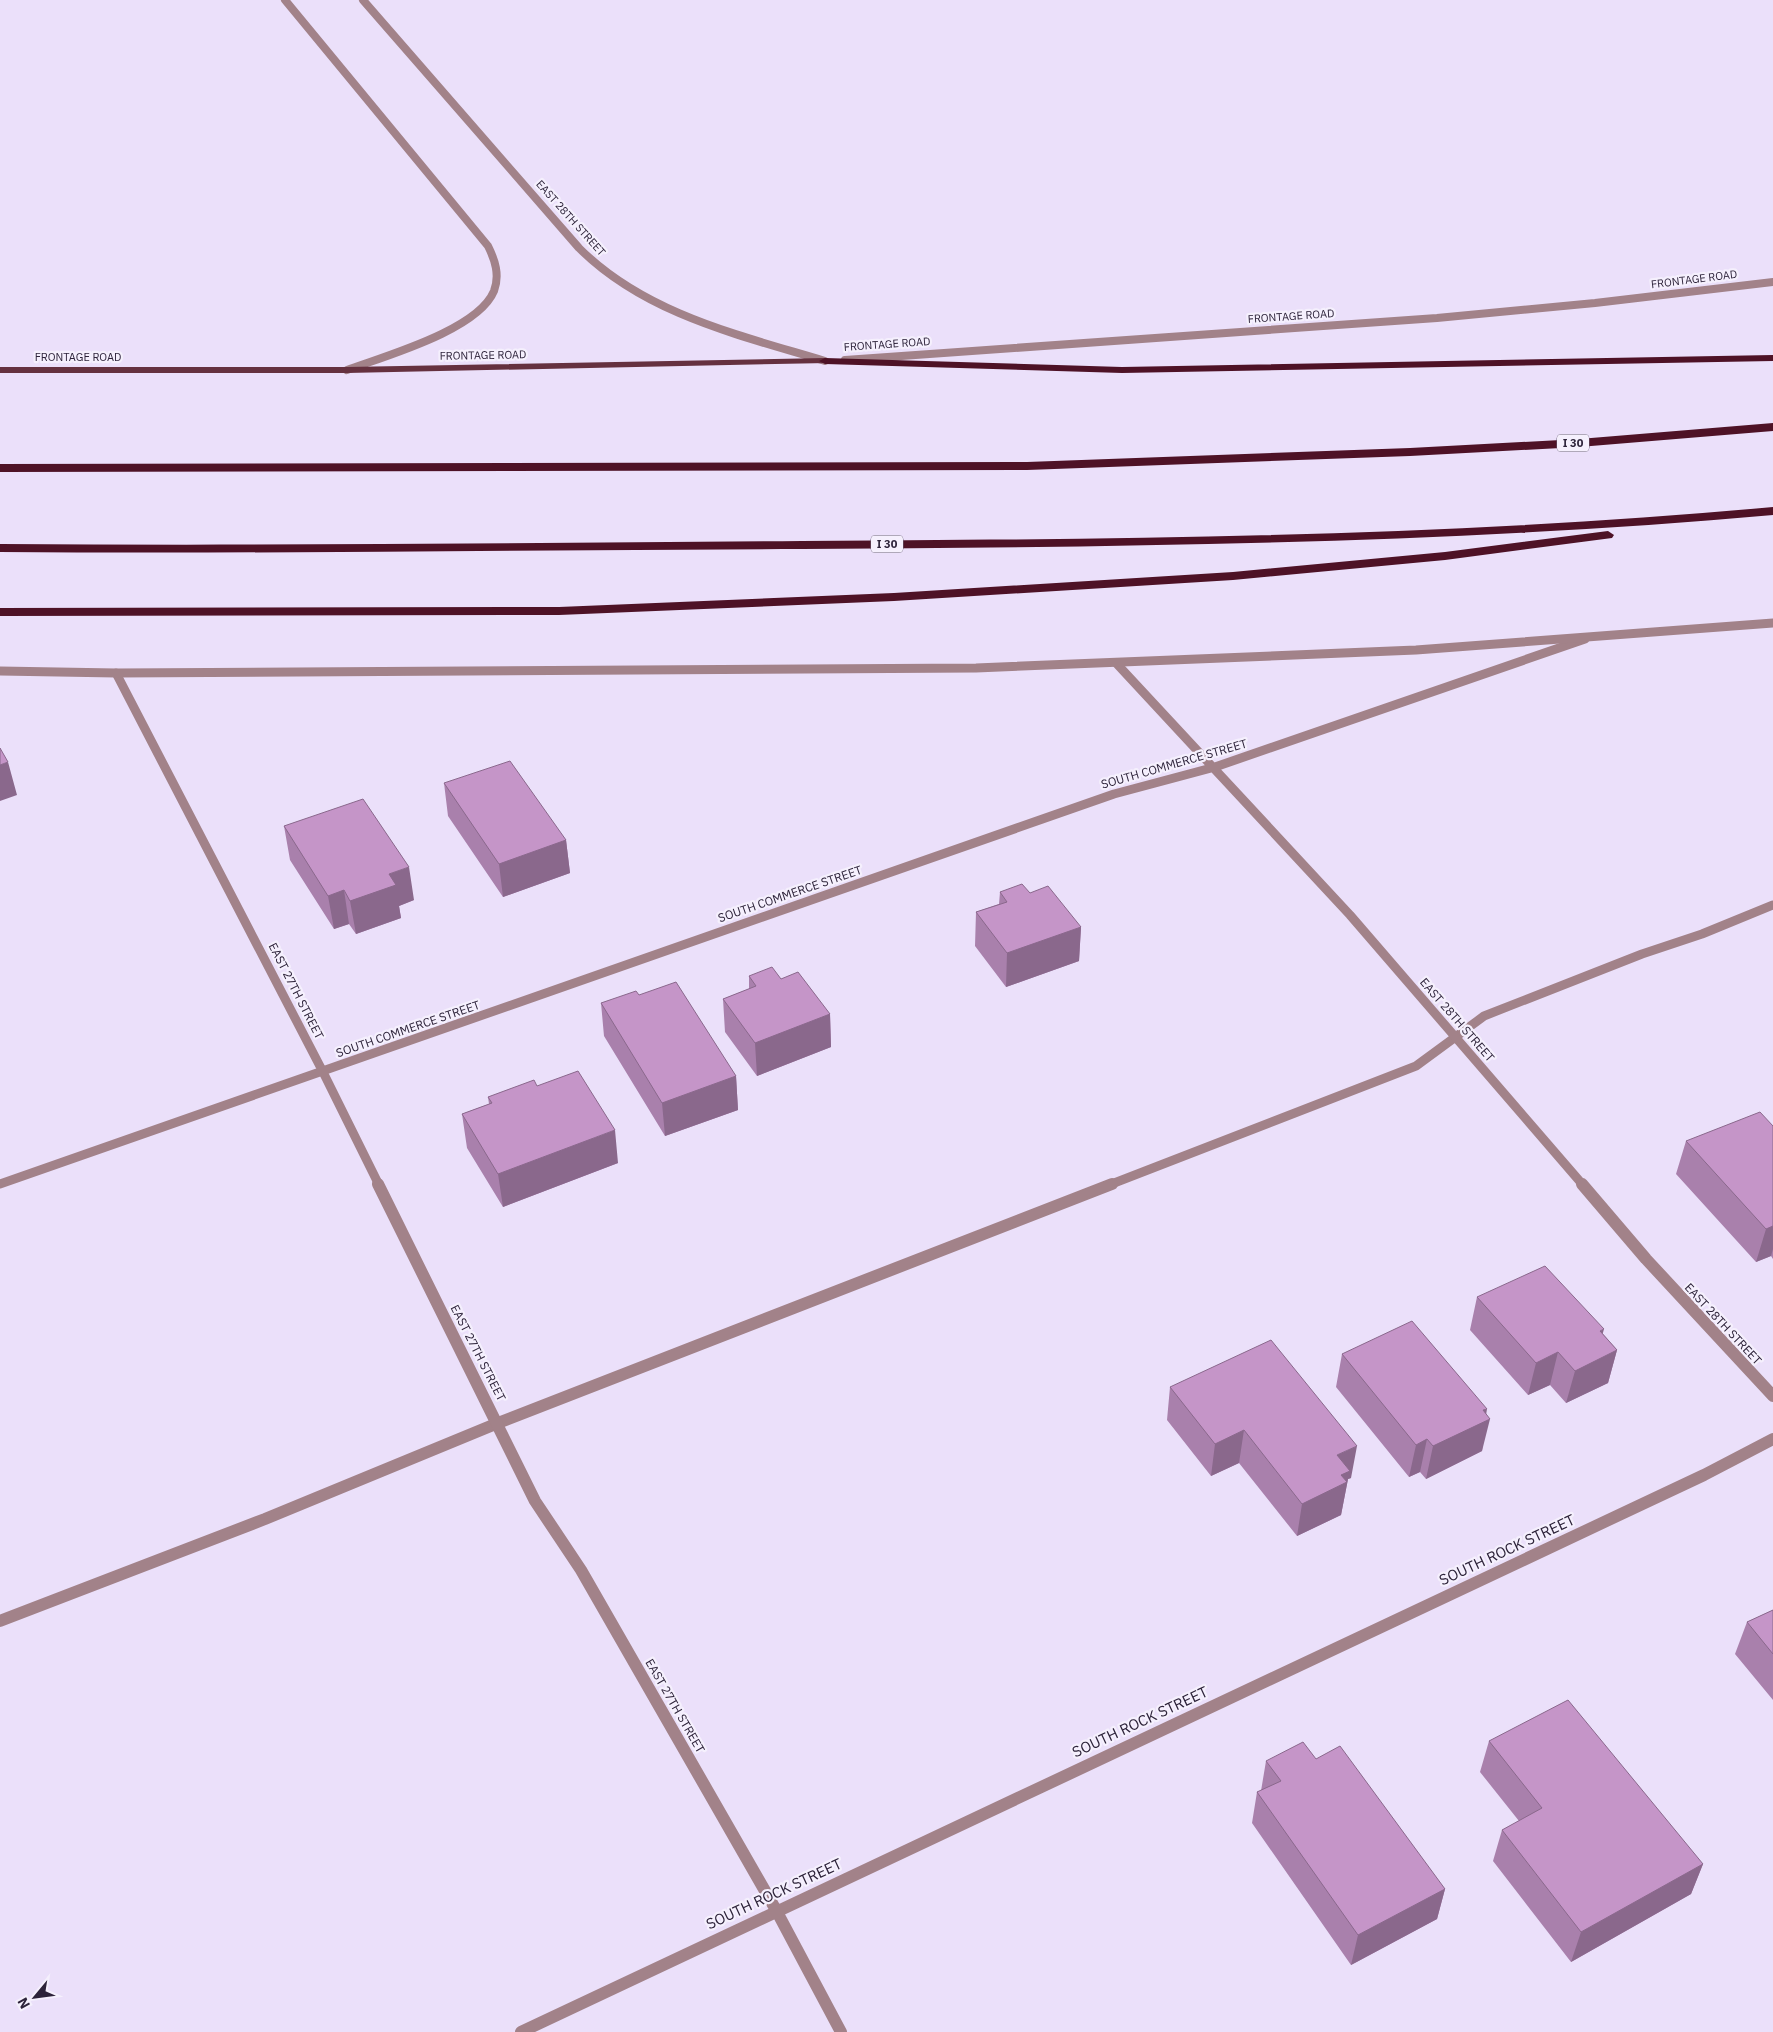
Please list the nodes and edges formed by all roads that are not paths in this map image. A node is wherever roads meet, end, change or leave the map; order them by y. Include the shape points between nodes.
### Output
1 (285, 0) edge
2 (363, 0) edge
3 (1773, 282) edge
4 (1773, 358) edge
5 (825, 361) junction
6 (0, 370) edge
7 (347, 370) junction
8 (1773, 428) edge
9 (0, 468) edge
10 (1773, 511) edge
11 (1676, 521) junction
12 (0, 548) edge
13 (0, 612) edge
14 (1773, 623) edge
15 (1591, 637) junction
16 (1117, 664) junction
17 (0, 671) edge
18 (116, 673) junction
19 (1215, 768) junction
20 (1773, 905) edge
21 (1454, 1036) junction
22 (323, 1072) junction
23 (0, 1184) edge
24 (1773, 1396) edge
25 (498, 1423) junction
26 (1773, 1439) edge
27 (0, 1621) edge
28 (776, 1910) junction
29 (521, 2032) edge
30 (841, 2032) edge

1 - 7 street via 488,246 494,255 498,274 485,304 462,323
2 - 5 street, EAST 28TH STREET via 579,248 609,276 648,300 696,321
3 - 5 street, FRONTAGE ROAD via 1437,318
4 - 5 highway via 1122,370
5 - 7 main road, FRONTAGE ROAD
6 - 7 main road, FRONTAGE ROAD
8 - 9 highway, I 30 via 1410,452 1027,466
10 - 11 highway, I 30
11 - 12 highway, I 30 via 1473,534 1236,542
11 - 13 highway via 1603,535 1445,556 1233,576 894,597 559,611
14 - 15 street
15 - 16 street via 1416,650
15 - 19 street, SOUTH COMMERCE STREET
16 - 18 street via 976,668
16 - 19 street, EAST 28TH STREET
17 - 18 street
18 - 22 street, EAST 27TH STREET
19 - 21 street, EAST 28TH STREET via 1350,915
19 - 22 street, SOUTH COMMERCE STREET via 1114,794
20 - 21 street via 1484,1016
21 - 24 street, EAST 28TH STREET via 1646,1259
21 - 25 street via 1416,1066
22 - 23 street, SOUTH COMMERCE STREET
22 - 25 street, EAST 27TH STREET
25 - 27 street via 265,1519
25 - 28 street, EAST 27TH STREET via 535,1501 581,1570
26 - 28 street, SOUTH ROCK STREET via 1704,1475
28 - 29 street, SOUTH ROCK STREET
28 - 30 street, EAST 27TH STREET

